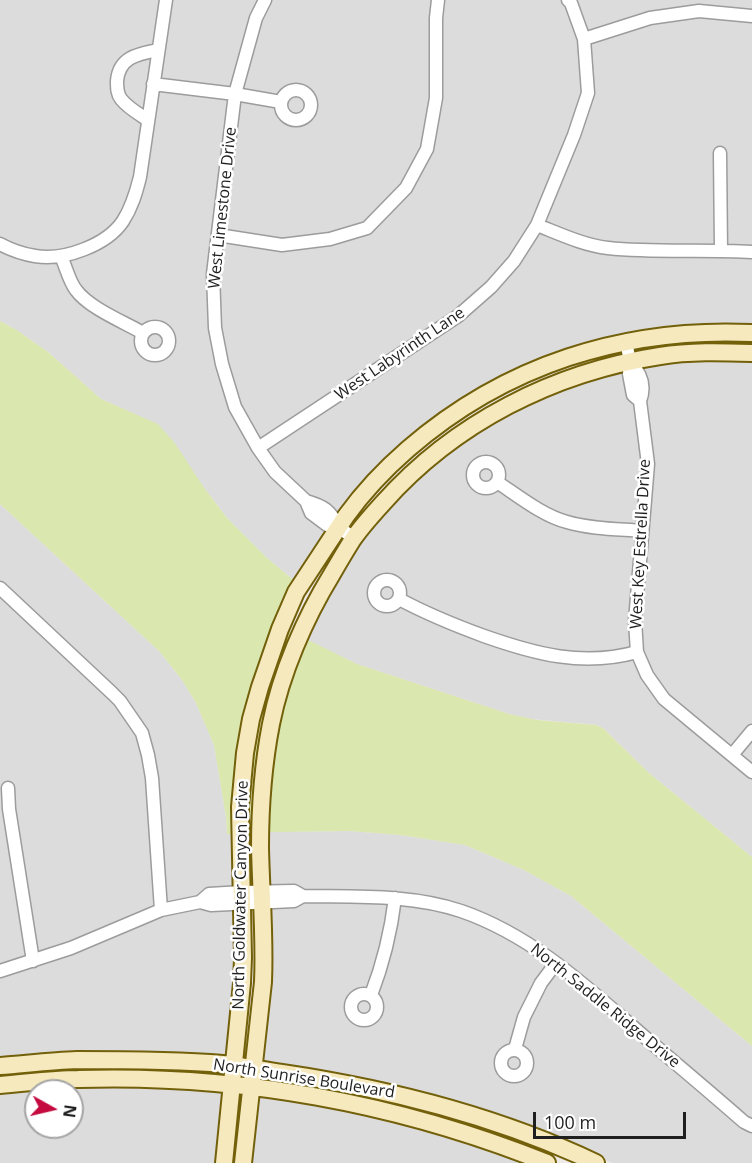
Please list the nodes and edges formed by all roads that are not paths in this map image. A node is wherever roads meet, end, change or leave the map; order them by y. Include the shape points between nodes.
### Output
1 (166, 0) edge
2 (265, 0) edge
3 (438, 0) edge
4 (568, 0) edge
5 (752, 16) edge
6 (584, 39) junction
7 (158, 50) junction
8 (153, 84) junction
9 (235, 94) junction
10 (281, 102) dead end
11 (148, 120) junction
12 (720, 153) dead end
13 (537, 225) junction
14 (218, 235) junction
15 (0, 244) edge
16 (721, 250) junction
17 (752, 252) edge
18 (62, 256) junction
19 (143, 333) dead end
20 (752, 333) edge
21 (626, 341) junction
22 (752, 353) edge
23 (630, 362) junction
24 (258, 448) junction
25 (497, 482) dead end
26 (338, 527) junction
27 (642, 531) junction
28 (354, 538) junction
29 (0, 588) edge
30 (399, 599) dead end
31 (637, 652) junction
32 (752, 730) edge
33 (732, 755) junction
34 (752, 772) edge
35 (8, 788) dead end
36 (242, 897) junction
37 (262, 897) junction
38 (395, 898) junction
39 (161, 910) junction
40 (33, 961) junction
41 (556, 963) junction
42 (0, 971) edge
43 (371, 995) dead end
44 (515, 1050) dead end
45 (0, 1066) edge
46 (233, 1076) junction
47 (252, 1078) junction
48 (0, 1084) edge
49 (752, 1126) edge
50 (224, 1163) edge
51 (243, 1163) edge
52 (547, 1163) edge
53 (596, 1163) edge

1 - 7 street
2 - 9 street, West Limestone Drive via 256,18
3 - 14 street via 436,98 427,149 406,188 367,228 330,239 282,245
4 - 6 street, West Labyrinth Lane
5 - 6 street via 699,11 650,18
6 - 13 street, West Labyrinth Lane via 588,93
7 - 8 street
7 - 11 street via 125,61 118,72 117,92 122,101
8 - 9 street
8 - 11 street
9 - 10 street
9 - 14 street, West Limestone Drive
11 - 18 street via 138,189 122,222 108,237
12 - 16 street
13 - 16 street via 606,248
13 - 24 street, West Labyrinth Lane via 514,261 458,316
14 - 24 street, West Limestone Drive via 213,274 215,328 235,407
15 - 18 street via 37,257
16 - 17 street
18 - 19 street via 78,292
20 - 21 street, North Goldwater Canyon Drive via 696,332
21 - 23 street, West Key Estrella Drive
21 - 26 street, North Goldwater Canyon Drive via 538,368 484,394 400,457
22 - 23 street, North Goldwater Canyon Drive via 661,356
23 - 27 street, West Key Estrella Drive via 639,371 643,392 640,401 648,464
23 - 28 street, North Goldwater Canyon Drive via 546,387 495,412 435,453
24 - 26 street, West Limestone Drive via 275,472 306,501 311,513 327,525
25 - 27 street via 565,522
26 - 28 street, West Limestone Drive
26 - 36 street, North Goldwater Canyon Drive via 296,592 251,719 240,807
27 - 31 street, West Key Estrella Drive via 635,621
28 - 37 street, North Goldwater Canyon Drive via 303,629 271,721 261,807
29 - 39 street via 120,701 142,733 152,778
30 - 31 street via 443,621 552,656 619,657
31 - 33 street via 664,699
32 - 33 street
33 - 34 street
35 - 40 street
36 - 37 street, North Saddle Ridge Drive
36 - 39 street, North Saddle Ridge Drive via 208,894 200,902
36 - 46 street, North Goldwater Canyon Drive via 242,983
37 - 38 street, North Saddle Ridge Drive via 294,891 303,896
37 - 47 street, North Goldwater Canyon Drive via 264,963
38 - 41 street, North Saddle Ridge Drive via 460,910 529,943
38 - 43 street via 387,943
39 - 40 street, North Saddle Ridge Drive
40 - 42 street, North Saddle Ridge Drive
41 - 44 street via 541,982 524,1017
41 - 49 street, North Saddle Ridge Drive
45 - 46 street, North Sunrise Boulevard via 75,1060 187,1062
46 - 47 street, North Sunrise Boulevard
46 - 48 street, North Sunrise Boulevard via 77,1078
46 - 50 street, North Goldwater Canyon Drive
47 - 51 street, North Goldwater Canyon Drive
47 - 52 street, North Sunrise Boulevard via 401,1115
47 - 53 street, North Sunrise Boulevard via 342,1082 411,1097 548,1142

